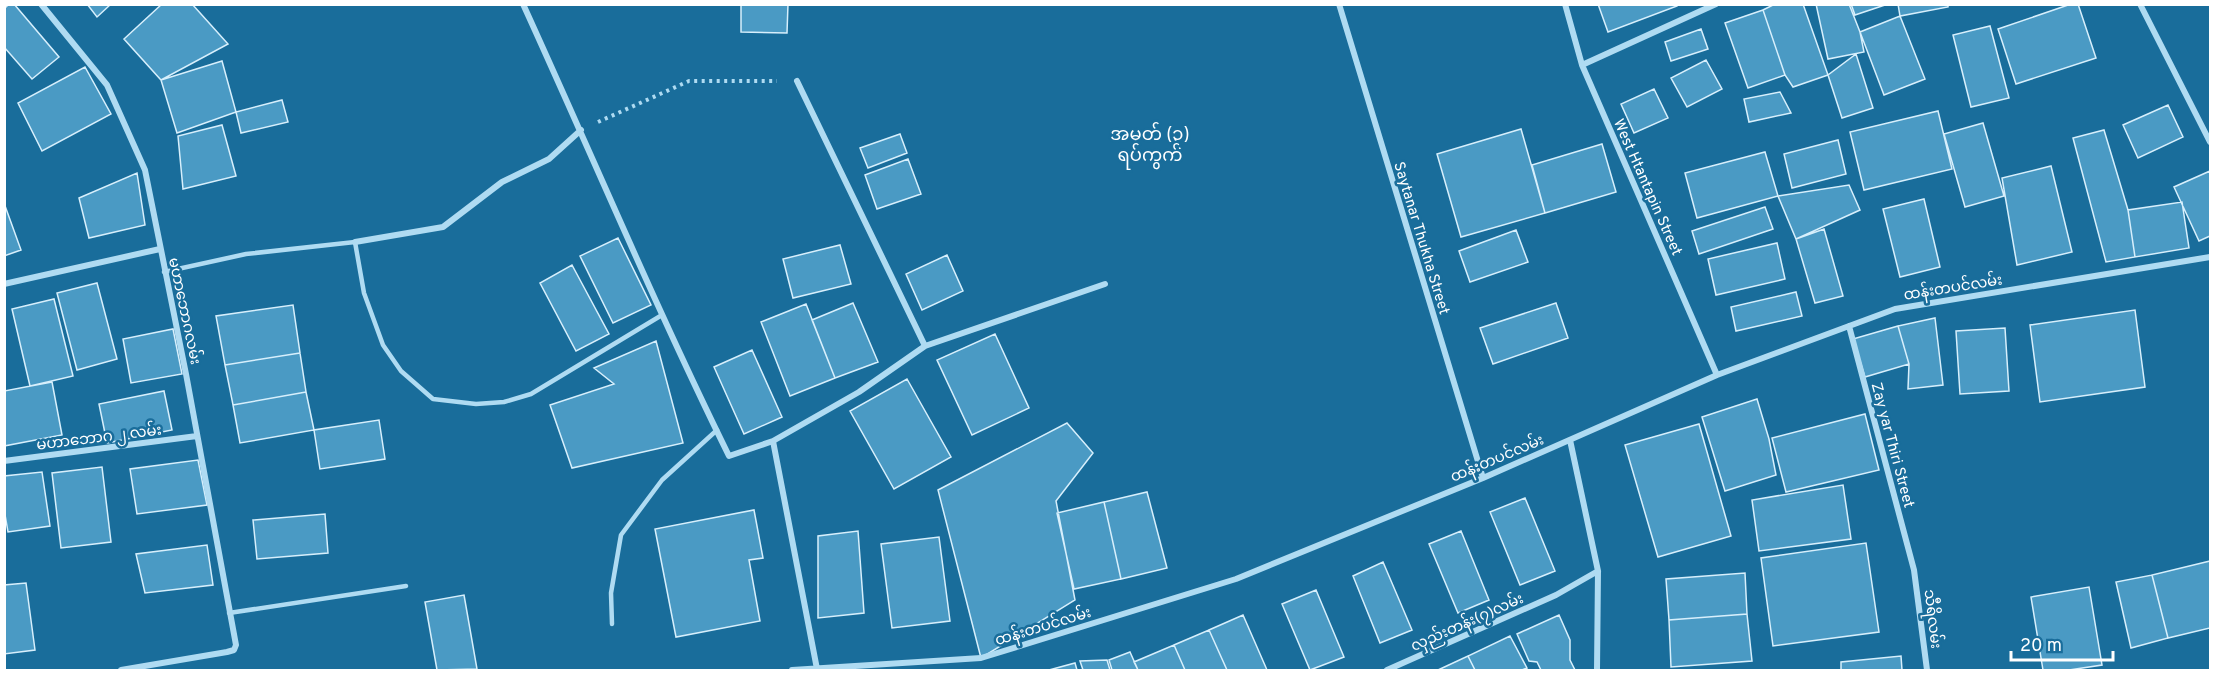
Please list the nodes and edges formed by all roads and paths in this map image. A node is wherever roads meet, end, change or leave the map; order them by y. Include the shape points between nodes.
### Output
1 (41, 4) edge
2 (523, 4) edge
3 (1339, 4) edge
4 (1565, 4) edge
5 (1716, 4) edge
6 (2140, 4) edge
7 (1582, 65) junction
8 (797, 81) joint
9 (581, 130) junction
10 (2211, 142) edge
11 (355, 242) junction
12 (160, 249) junction
13 (2211, 257) edge
14 (164, 272) junction
15 (4, 284) edge
16 (1105, 284) dead end
17 (662, 315) junction
18 (1849, 326) junction
19 (925, 346) junction
20 (1717, 375) junction
21 (717, 430) junction
22 (197, 436) junction
23 (1570, 440) junction
24 (773, 441) junction
25 (4, 461) edge
26 (1482, 478) junction
27 (1914, 570) joint
28 (1598, 572) junction
29 (406, 586) dead end
30 (229, 613) junction
31 (612, 624) dead end
32 (817, 669) junction
33 (121, 670) edge
34 (792, 670) edge
35 (1387, 670) edge
36 (1597, 670) edge
37 (1927, 670) edge

1 - 12 street, မဟာဘောဂလမ်း via 107,85 145,170
2 - 9 street
3 - 26 street, Saytanar Thukha Street
4 - 7 street, West Htantapin Street
5 - 7 street
6 - 10 street
7 - 20 street, West Htantapin Street
8 - 9 path via 689,81
8 - 19 street
9 - 11 street via 549,159 502,182 443,227
9 - 17 street
11 - 14 lane via 246,254
11 - 17 lane via 364,293 383,345 401,371 433,399 477,404 531,394
12 - 14 street, မဟာဘောဂလမ်း
12 - 15 street
13 - 18 street, ထန်းတပင်လမ်း via 1894,309
14 - 22 street, မဟာဘောဂလမ်း
16 - 19 street
17 - 21 street
18 - 20 street, ထန်းတပင်လမ်း
18 - 27 street, Zay yar Thiri Street
19 - 24 street via 859,392
20 - 23 street, ထန်းတပင်လမ်း
21 - 24 street via 729,456
21 - 31 lane via 662,480 621,535 611,592
22 - 25 street, မဟာဘောဂ ၂ လမ်း
22 - 30 street, မဟာဘောဂလမ်း
23 - 26 street, ထန်းတပင်လမ်း
23 - 28 street
24 - 32 street
26 - 32 street, ထန်းတပင်လမ်း via 1236,579 981,658
27 - 37 street, သီရိလမ်း
28 - 35 street, လှည်းတန်း(၇)လမ်း via 1556,595
28 - 36 street
29 - 30 lane
30 - 33 street, မဟာဘောဂလမ်း via 234,650
32 - 34 street, ထန်းတပင်လမ်း

